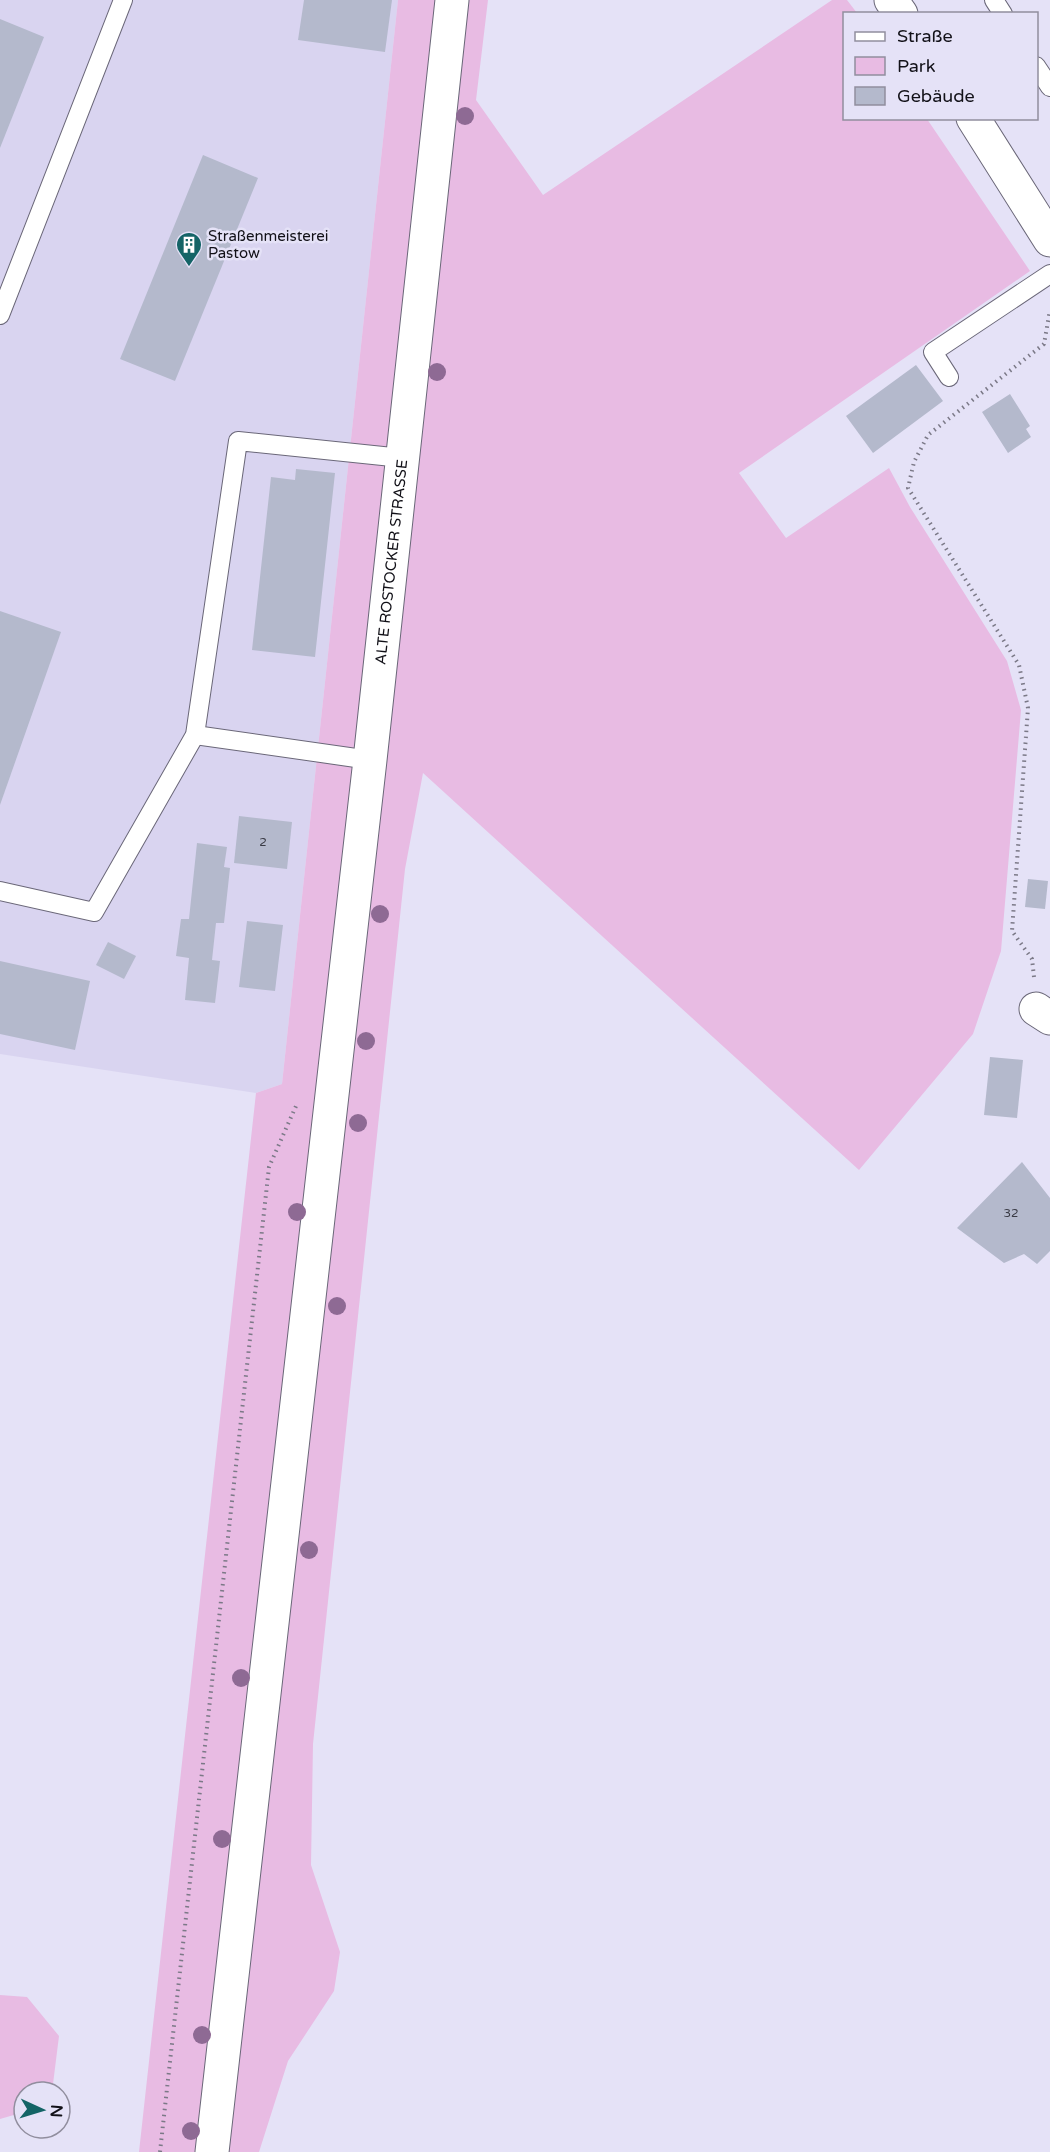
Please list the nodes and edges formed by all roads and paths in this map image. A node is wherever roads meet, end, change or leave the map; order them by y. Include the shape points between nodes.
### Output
1 (123, 0) edge
2 (452, 0) edge
3 (1038, 69) edge
4 (1050, 87) edge
5 (974, 120) edge
6 (1050, 240) edge
7 (1050, 274) edge
8 (1050, 310) edge
9 (0, 315) edge
10 (949, 376) dead end
11 (402, 458) junction
12 (195, 735) junction
13 (370, 760) junction
14 (0, 891) edge
15 (1043, 1014) edge
16 (299, 1098) dead end
17 (160, 2152) edge
18 (212, 2152) edge

1 - 9 lane
2 - 11 main road, ALTE ROSTOCKER STRASSE
3 - 4 lane
5 - 6 main road
7 - 10 lane via 933,352
8 - 15 path via 1044,344 928,435 914,462 908,489 1019,664 1028,708 1012,931 1032,959
11 - 12 lane via 238,441
11 - 13 main road, ALTE ROSTOCKER STRASSE
12 - 13 lane
12 - 14 lane via 94,912
13 - 18 main road, ALTE ROSTOCKER STRASSE
16 - 17 path via 269,1167

